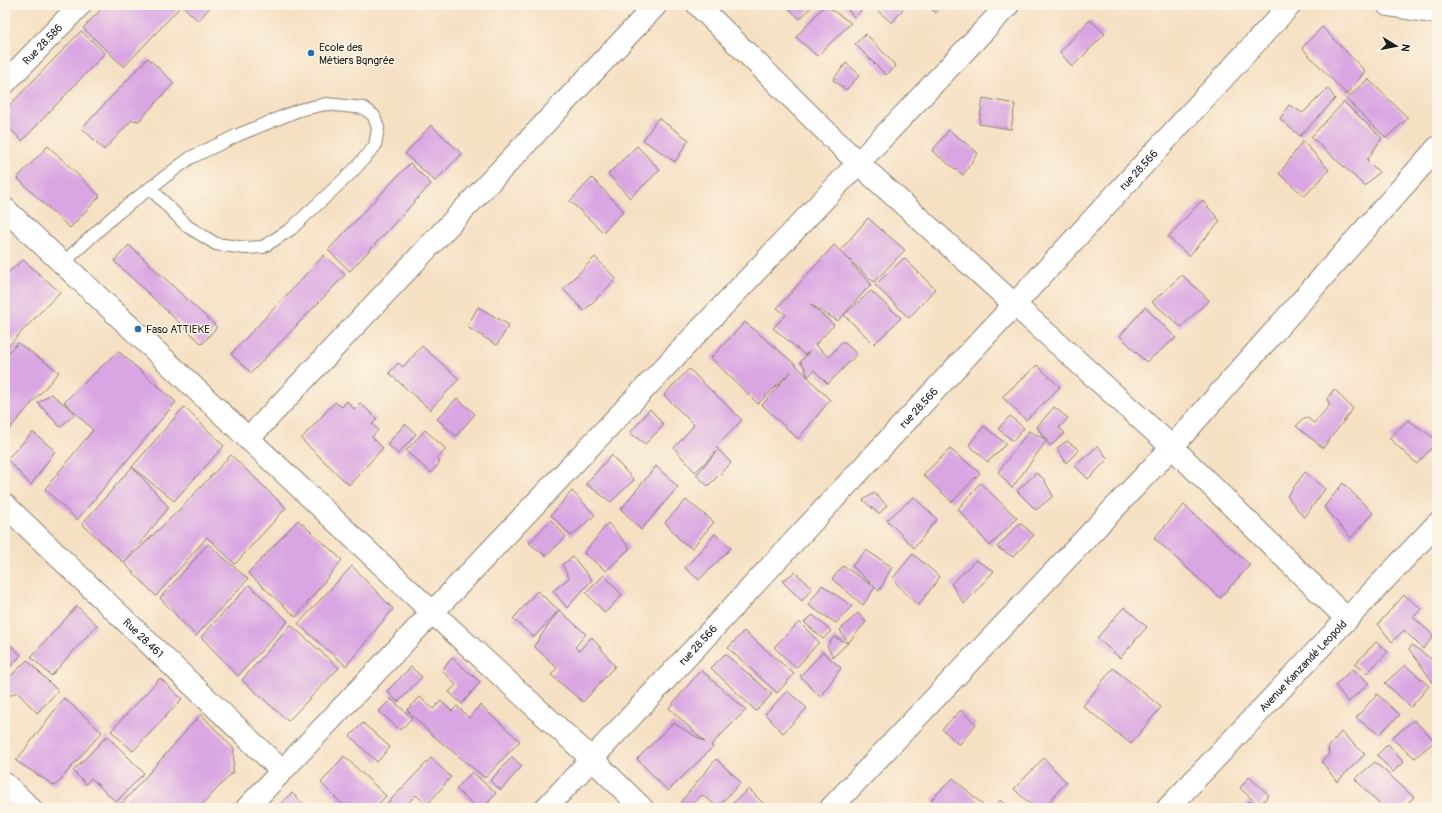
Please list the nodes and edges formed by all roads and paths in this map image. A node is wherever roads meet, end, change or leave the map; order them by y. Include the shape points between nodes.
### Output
1 (80, 5) edge
2 (656, 5) edge
3 (698, 5) edge
4 (1008, 5) edge
5 (1290, 5) edge
6 (1388, 5) edge
7 (1437, 13) edge
8 (5, 83) edge
9 (1437, 148) edge
10 (858, 163) junction
11 (150, 188) junction
12 (5, 209) edge
13 (63, 263) junction
14 (1015, 304) junction
15 (248, 439) junction
16 (1172, 447) junction
17 (5, 505) edge
18 (1437, 524) edge
19 (432, 612) junction
20 (1347, 619) junction
21 (592, 759) junction
22 (282, 770) junction
23 (5, 784) edge
24 (30, 808) edge
25 (247, 808) edge
26 (546, 808) edge
27 (642, 808) edge
28 (831, 808) edge
29 (1168, 808) edge

1 - 8 street, Rue 28.586
2 - 15 street
3 - 10 street
4 - 10 street
5 - 14 street, rue 28.566
6 - 7 street
9 - 16 street
10 - 14 street
10 - 19 street
11 - 11 lane via 190,158 299,110 326,104 364,108 374,116 378,128 375,146 353,171 291,229 263,247 246,248 216,244 187,226
11 - 13 lane via 115,214
12 - 13 street
13 - 15 street
14 - 16 street
14 - 21 street, rue 28.566
15 - 19 street
16 - 20 street
16 - 28 street
17 - 22 street, Rue 28.461
18 - 20 street, Avenue Kanzandé Leopold
19 - 21 street
19 - 22 street
20 - 29 street, Avenue Kanzandé Leopold
21 - 26 street, rue 28.566
21 - 27 street
22 - 25 street
23 - 24 street

